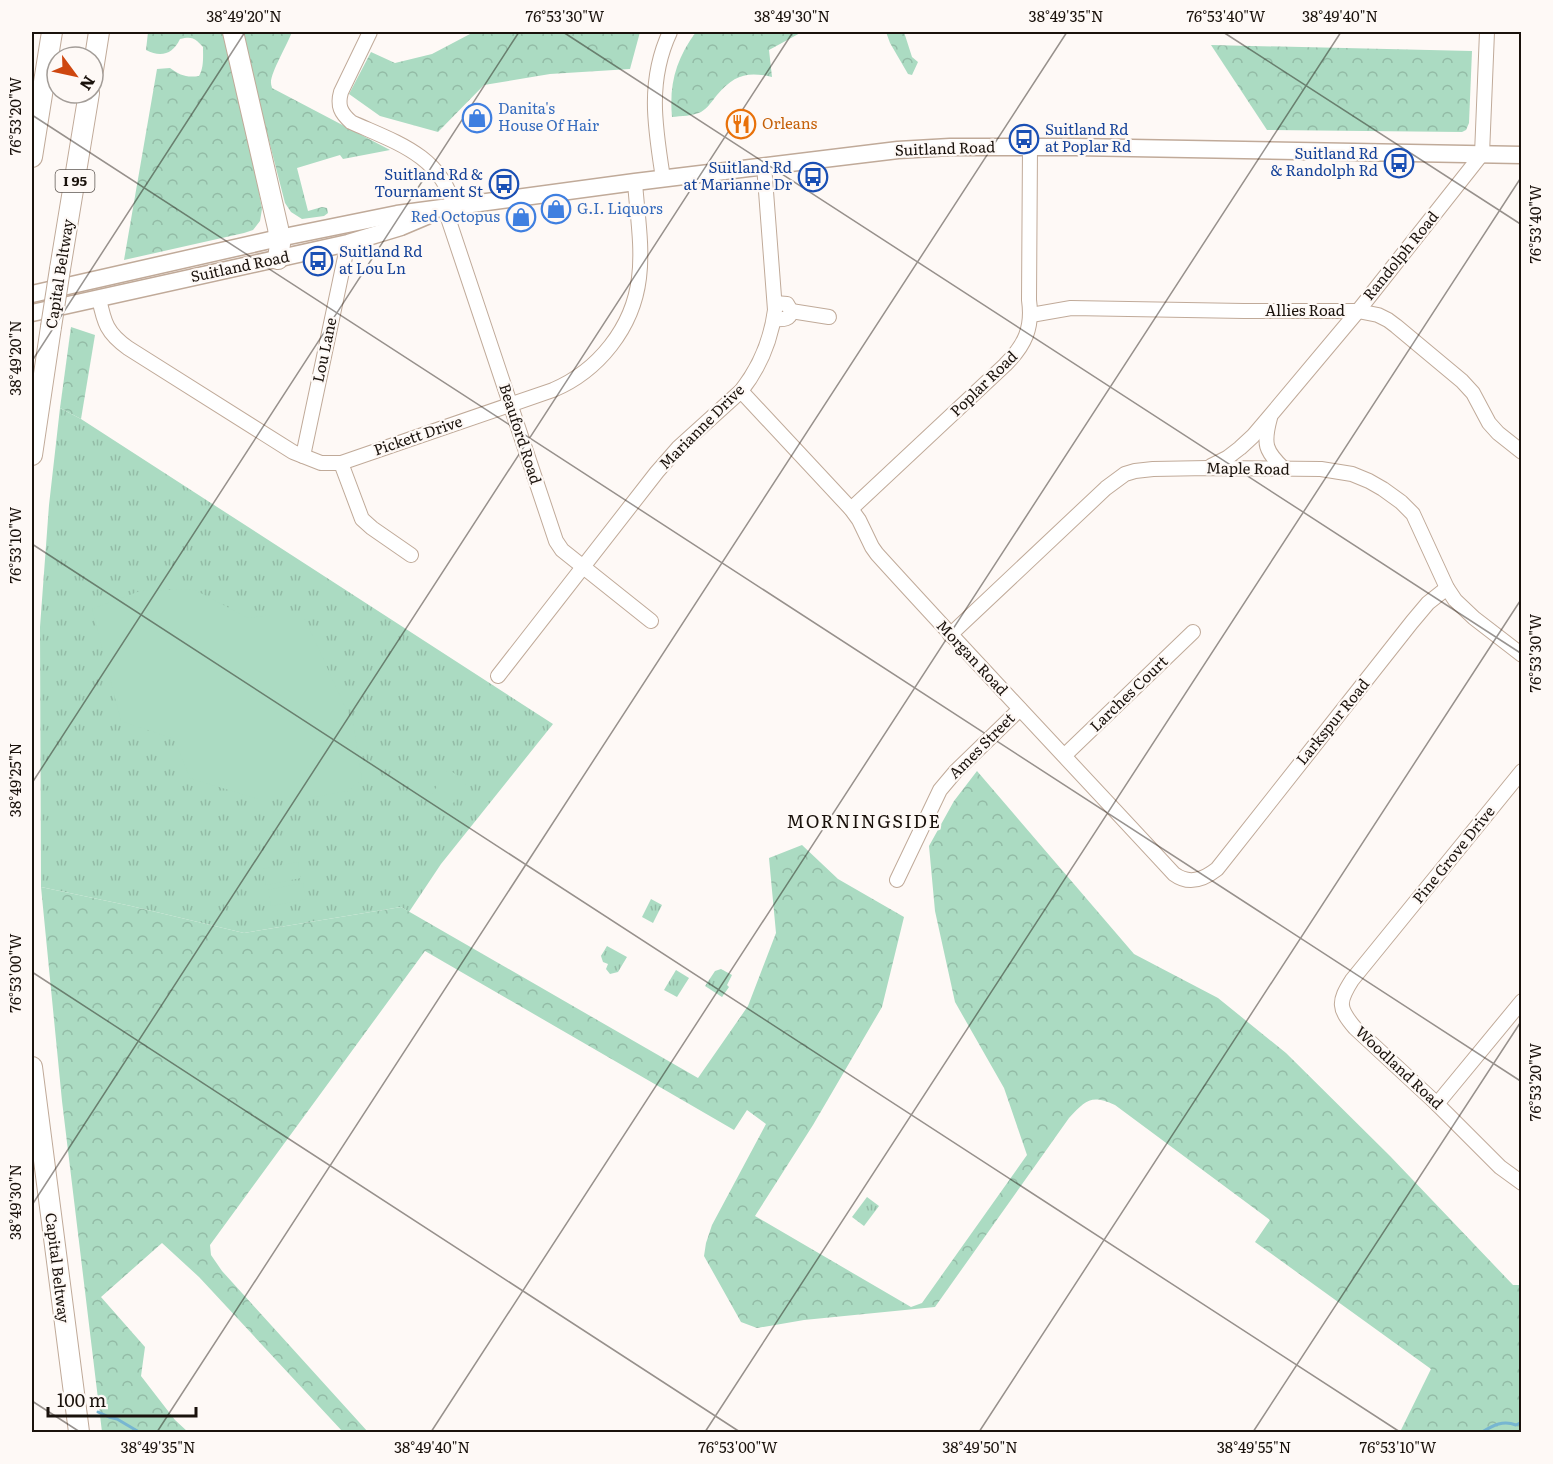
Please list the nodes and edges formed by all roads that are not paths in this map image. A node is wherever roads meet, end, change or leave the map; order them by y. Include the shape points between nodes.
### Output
1 (52, 32) edge
2 (233, 32) edge
3 (370, 32) edge
4 (670, 32) edge
5 (1487, 32) edge
6 (87, 105) edge
7 (1030, 147) junction
8 (1482, 154) junction
9 (1521, 155) edge
10 (32, 157) edge
11 (764, 165) junction
12 (663, 178) junction
13 (635, 182) junction
14 (450, 208) junction
15 (279, 238) junction
16 (348, 243) junction
17 (278, 260) junction
18 (32, 294) edge
19 (99, 298) junction
20 (775, 303) junction
21 (791, 311) junction
22 (1358, 311) junction
23 (32, 313) edge
24 (1031, 315) junction
25 (829, 317) dead end
26 (774, 319) junction
27 (741, 391) junction
28 (511, 405) junction
29 (1270, 416) junction
30 (1521, 450) edge
31 (32, 455) edge
32 (303, 456) junction
33 (341, 463) junction
34 (1208, 468) junction
35 (1284, 469) junction
36 (851, 509) junction
37 (411, 555) dead end
38 (583, 567) junction
39 (1447, 588) junction
40 (651, 621) dead end
41 (1193, 632) dead end
42 (950, 634) junction
43 (1521, 655) edge
44 (498, 676) dead end
45 (1020, 709) junction
46 (1065, 755) junction
47 (1521, 771) edge
48 (1224, 860) joint
49 (897, 880) dead end
50 (1386, 938) joint
51 (1521, 1000) edge
52 (32, 1067) edge
53 (1437, 1104) junction
54 (1521, 1183) edge
55 (79, 1432) edge

1 - 10 highway
2 - 15 highway
3 - 14 street, Beauford Road via 341,92 340,108 351,122 411,150 435,169 452,196
4 - 12 street via 658,65 654,101
5 - 8 street
6 - 31 highway, Capital Beltway / I 95, bridge
7 - 8 main road, Suitland Road
7 - 11 main road, Suitland Road via 922,148
7 - 24 street, Poplar Road
8 - 9 main road, Suitland Road
8 - 22 street, Randolph Road
11 - 12 main road, Suitland Road
11 - 20 street, Marianne Drive
12 - 13 main road, Suitland Road
13 - 14 main road, Suitland Road
13 - 28 street, Pickett Drive via 639,280 621,331 582,374
14 - 15 main road, Suitland Road via 397,214
14 - 16 main road, Suitland Road
14 - 28 street, Beauford Road
15 - 17 highway
15 - 18 main road, Suitland Road
16 - 17 main road, Suitland Road
16 - 32 street, Lou Lane
17 - 19 main road, Suitland Road
19 - 23 main road, Suitland Road
19 - 32 street, Pickett Drive via 106,326 119,341
20 - 21 street via 787,304
20 - 26 street, Marianne Drive
21 - 25 street
21 - 26 street via 786,319
22 - 24 street, Allies Road via 1071,308
22 - 29 street, Randolph Road
22 - 30 street, Allies Road via 1388,320 1462,381 1489,423
24 - 36 street, Poplar Road via 1029,329 1013,358
26 - 27 street, Marianne Drive via 760,361
27 - 36 street, Morgan Road
27 - 38 street, Marianne Drive via 678,448
28 - 33 street, Pickett Drive
28 - 38 street, Beauford Road via 556,541
29 - 34 street, Randolph Road via 1240,448
29 - 35 street via 1266,447
32 - 33 street, Pickett Drive via 321,463
33 - 37 street via 362,519
34 - 35 street, Maple Road
34 - 42 street, Maple Road via 1125,474
35 - 39 street, Maple Road via 1352,474 1401,502 1413,514
36 - 42 street, Morgan Road via 877,554
38 - 40 street, Beauford Road
38 - 44 street, Marianne Drive
39 - 43 street, Maple Road via 1474,618
39 - 48 street, Larkspur Road via 1412,621
41 - 46 street, Larches Court
42 - 45 street, Morgan Road
45 - 46 street, Morgan Road
45 - 49 street, Ames Street via 940,790
46 - 48 street, Morgan Road via 1177,877 1197,880
47 - 50 street, Pine Grove Drive
50 - 53 street, Woodland Road via 1344,992 1341,1000 1345,1016
51 - 53 street
52 - 55 highway, Capital Beltway
53 - 54 street, Woodland Road

